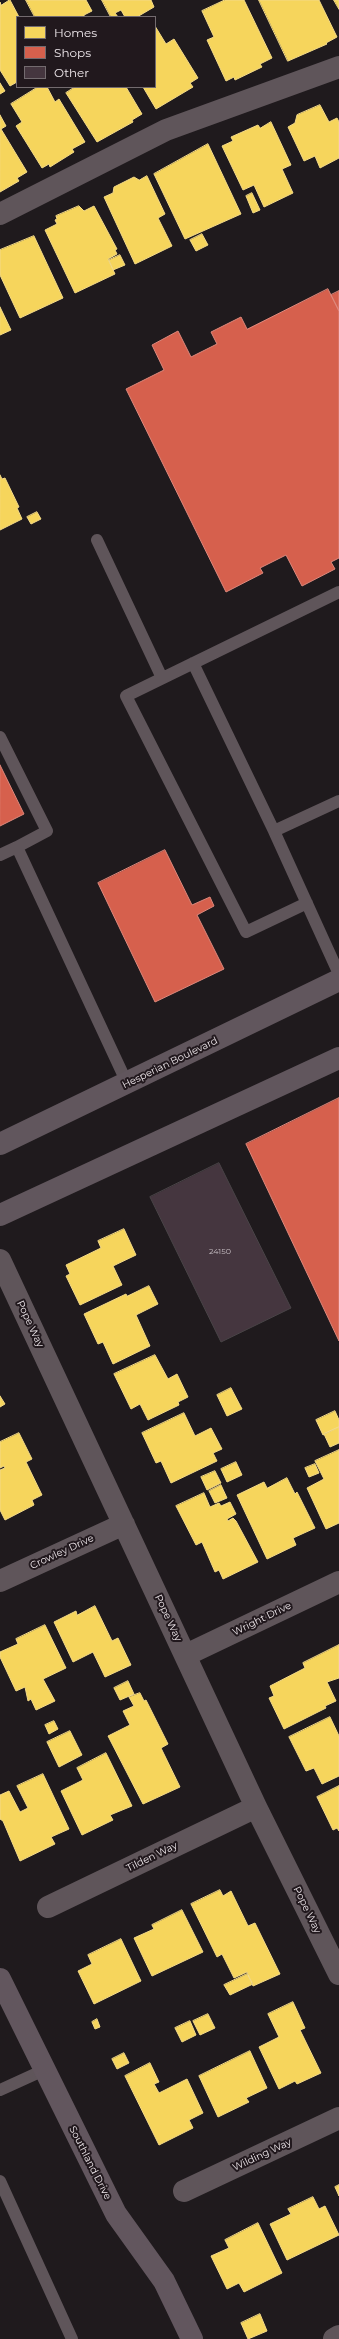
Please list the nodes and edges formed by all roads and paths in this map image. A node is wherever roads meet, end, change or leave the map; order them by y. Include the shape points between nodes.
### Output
1 (339, 67) edge
2 (0, 214) edge
3 (97, 540) dead end
4 (339, 592) edge
5 (193, 663) junction
6 (162, 678) junction
7 (0, 737) edge
8 (339, 801) edge
9 (274, 831) junction
10 (17, 847) junction
11 (0, 855) edge
12 (307, 903) junction
13 (339, 974) edge
14 (339, 980) edge
15 (339, 1058) edge
16 (127, 1083) junction
17 (0, 1144) edge
18 (0, 1215) edge
19 (0, 1260) edge
20 (124, 1524) junction
21 (0, 1581) edge
22 (339, 1582) edge
23 (186, 1655) junction
24 (256, 1807) junction
25 (48, 1907) dead end
26 (339, 1974) edge
27 (0, 1979) edge
28 (44, 2070) junction
29 (0, 2090) edge
30 (339, 2118) edge
31 (0, 2181) edge
32 (184, 2191) dead end
33 (339, 2336) edge
34 (72, 2339) edge
35 (192, 2339) edge
36 (334, 2339) edge

1 - 2 street via 166,130
3 - 6 lane
4 - 5 lane
5 - 6 lane
5 - 9 lane
6 - 12 lane via 126,696 246,932
7 - 10 lane via 47,831
8 - 9 lane
9 - 12 lane
10 - 11 lane
10 - 16 lane
12 - 13 lane
14 - 16 main road, Hesperian Boulevard
15 - 18 main road
16 - 17 main road, Hesperian Boulevard
19 - 20 street, Pope Way
20 - 21 street, Crowley Drive
20 - 23 street, Pope Way
22 - 23 street, Wright Drive
23 - 24 street, Pope Way
24 - 25 street, Tilden Way
24 - 26 street, Pope Way
27 - 28 main road, Southland Drive
28 - 29 lane
28 - 35 main road, Southland Drive via 116,2214 164,2281
30 - 32 street, Wilding Way
31 - 34 lane
33 - 36 street

